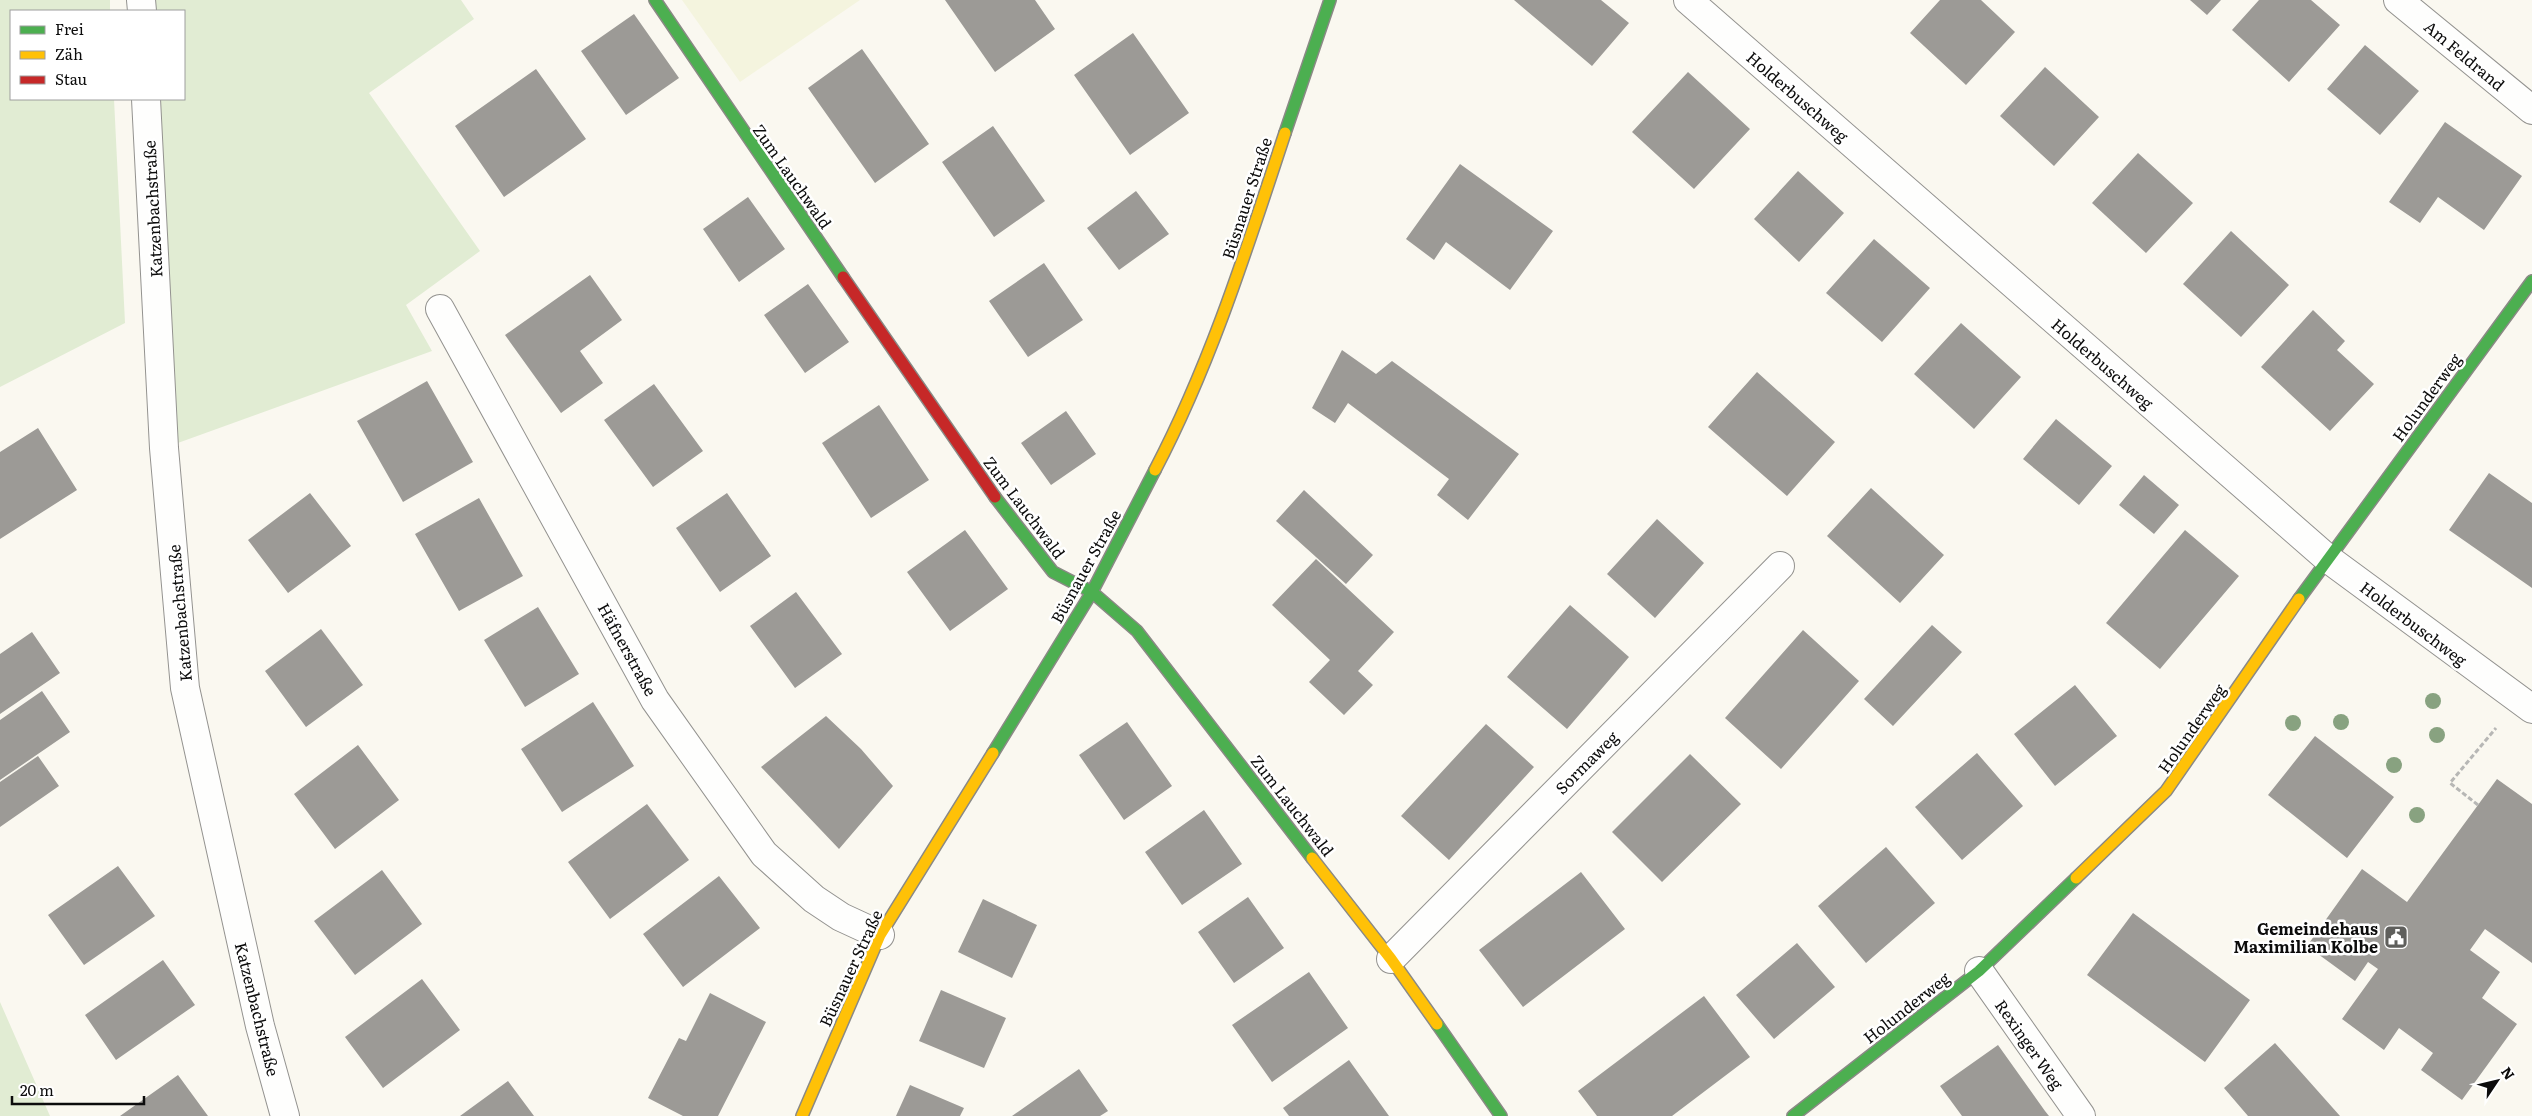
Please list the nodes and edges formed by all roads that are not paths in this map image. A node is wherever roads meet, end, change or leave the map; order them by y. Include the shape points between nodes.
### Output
1 (655, 0) edge
2 (1330, 0) edge
3 (1688, 0) edge
4 (2398, 0) edge
5 (146, 100) edge
6 (2532, 110) edge
7 (2532, 281) edge
8 (440, 309) dead end
9 (2327, 558) junction
10 (1780, 566) dead end
11 (1092, 592) junction
12 (2532, 710) edge
13 (880, 935) junction
14 (1391, 959) junction
15 (1979, 971) junction
16 (284, 1116) edge
17 (802, 1116) edge
18 (1501, 1116) edge
19 (1793, 1116) edge
20 (2081, 1116) edge

1 - 11 street, Zum Lauchwald via 1006,513 1052,572
2 - 11 street, Büsnauer Straße via 1232,292 1182,418
3 - 9 street, Holderbuschweg
4 - 6 street, Am Feldrand
5 - 16 street, Katzenbachstraße via 164,448 186,688 260,1026
7 - 9 street, Holunderweg
8 - 13 street, Häfnerstraße via 655,700 764,854 814,899
9 - 12 street, Holderbuschweg
9 - 15 street, Holunderweg via 2166,792
10 - 14 street, Sormaweg
11 - 13 street, Büsnauer Straße
11 - 14 street, Zum Lauchwald via 1137,631
13 - 17 street, Büsnauer Straße
14 - 18 street, Zum Lauchwald
15 - 19 street, Holunderweg
15 - 20 street, Rexinger Weg

